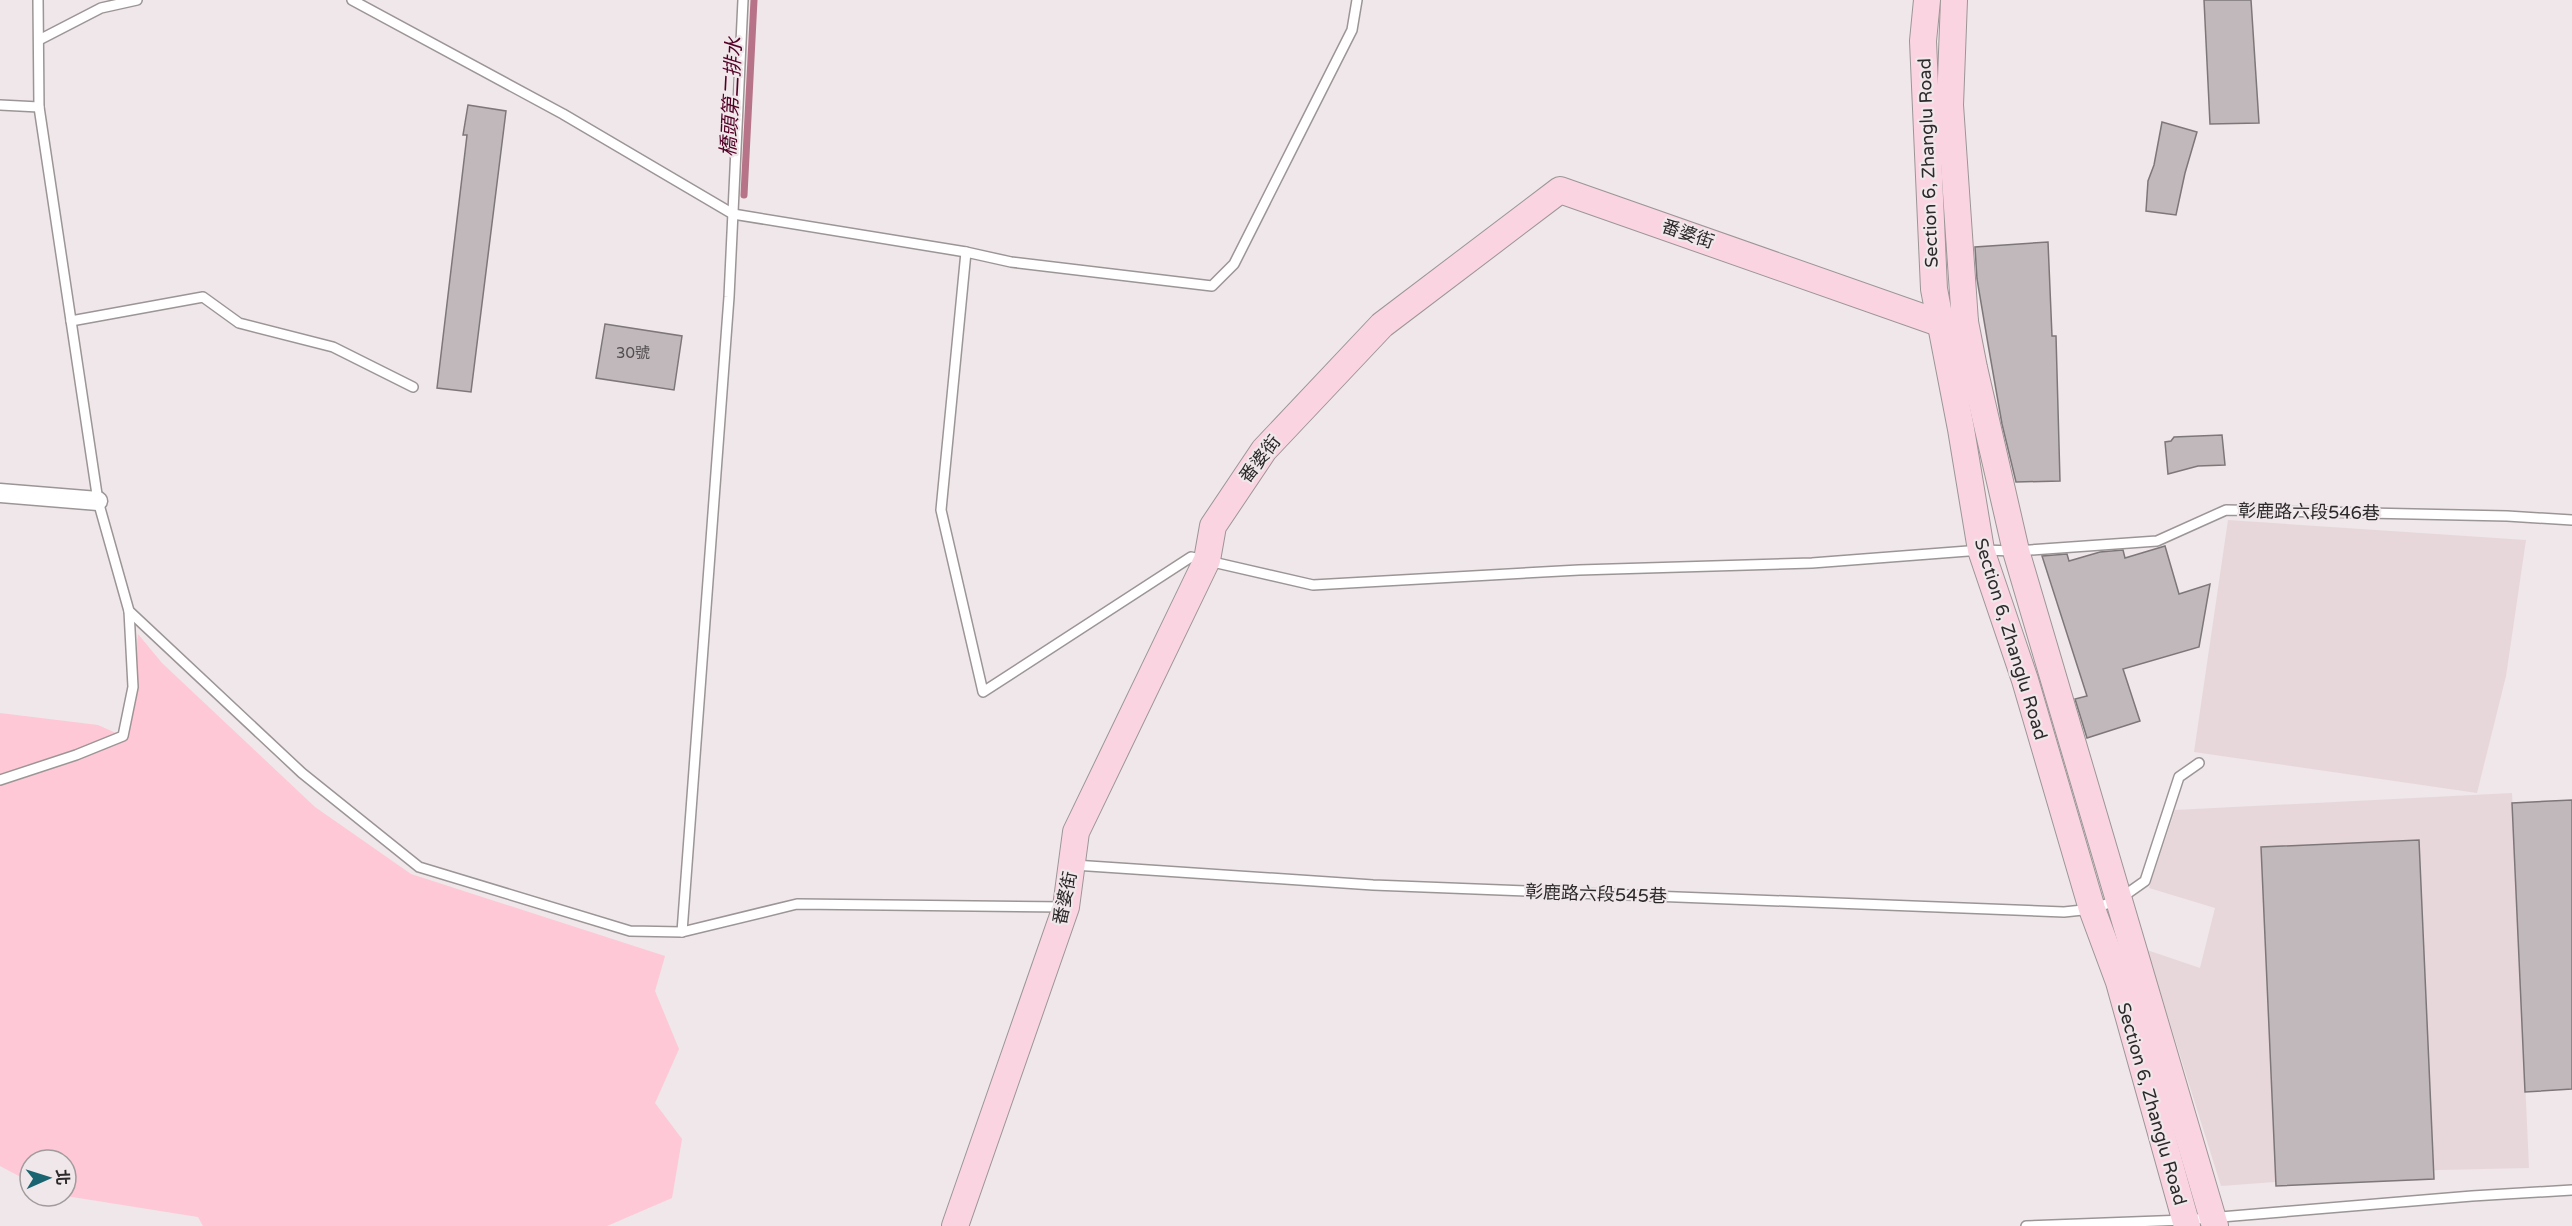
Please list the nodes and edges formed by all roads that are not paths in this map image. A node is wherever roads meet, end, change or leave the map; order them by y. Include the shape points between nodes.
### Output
1 (38, 0) edge
2 (137, 0) edge
3 (351, 0) edge
4 (743, 0) edge
5 (1357, 0) edge
6 (1927, 0) edge
7 (1954, 0) edge
8 (39, 40) junction
9 (0, 105) edge
10 (39, 107) junction
11 (733, 214) junction
12 (966, 252) junction
13 (71, 321) junction
14 (1965, 322) junction
15 (1939, 323) junction
16 (413, 387) dead end
17 (0, 493) edge
18 (98, 501) junction
19 (2572, 520) edge
20 (1981, 550) junction
21 (2016, 551) junction
22 (1207, 560) junction
23 (129, 611) junction
24 (2199, 763) dead end
25 (0, 780) edge
26 (1072, 865) junction
27 (2118, 900) junction
28 (1066, 907) junction
29 (2092, 909) junction
30 (682, 932) junction
31 (2572, 1190) edge
32 (2213, 1221) edge
33 (2186, 1223) edge
34 (955, 1226) edge
35 (2026, 1226) edge

1 - 8 lane
2 - 8 lane via 101,8
3 - 11 lane via 563,114
4 - 11 lane
5 - 12 lane via 1352,30 1234,264 1212,286 1011,262
6 - 15 main road, Section 6, Zhanglu Road via 1923,41 1934,289
7 - 14 main road, Section 6, Zhanglu Road via 1950,105
8 - 10 lane
9 - 10 lane
10 - 13 lane
11 - 12 lane
11 - 30 lane
12 - 22 lane via 941,510 983,692 1191,557
13 - 16 lane via 203,297 239,323 333,347
13 - 18 lane
14 - 15 main road, 番婆街
14 - 21 main road, Section 6, Zhanglu Road
15 - 20 main road, Section 6, Zhanglu Road
15 - 22 main road, 番婆街 via 1560,190 1382,325 1264,450 1213,526
17 - 18 street
18 - 23 lane
19 - 21 lane, 彰鹿路六段546巷 via 2226,510 2157,541
20 - 21 lane, 彰鹿路六段546巷
20 - 22 lane, 彰鹿路六段546巷 via 1812,563 1579,570 1313,585
20 - 29 main road, Section 6, Zhanglu Road via 2025,680
21 - 27 main road, Section 6, Zhanglu Road
22 - 26 main road, 番婆街 via 1076,832
23 - 25 lane via 133,687 123,736
23 - 30 lane via 302,773 419,867 630,931
24 - 27 lane, 彰鹿路六段545巷 via 2179,777 2145,881
26 - 28 main road, 番婆街
26 - 29 lane, 彰鹿路六段545巷 via 1397,886 2064,912
27 - 29 lane, 彰鹿路六段545巷
27 - 32 main road, Section 6, Zhanglu Road
28 - 30 lane via 796,904
28 - 34 main road, 番婆街
29 - 33 main road, Section 6, Zhanglu Road via 2118,982
31 - 32 lane
32 - 33 lane
33 - 35 lane

